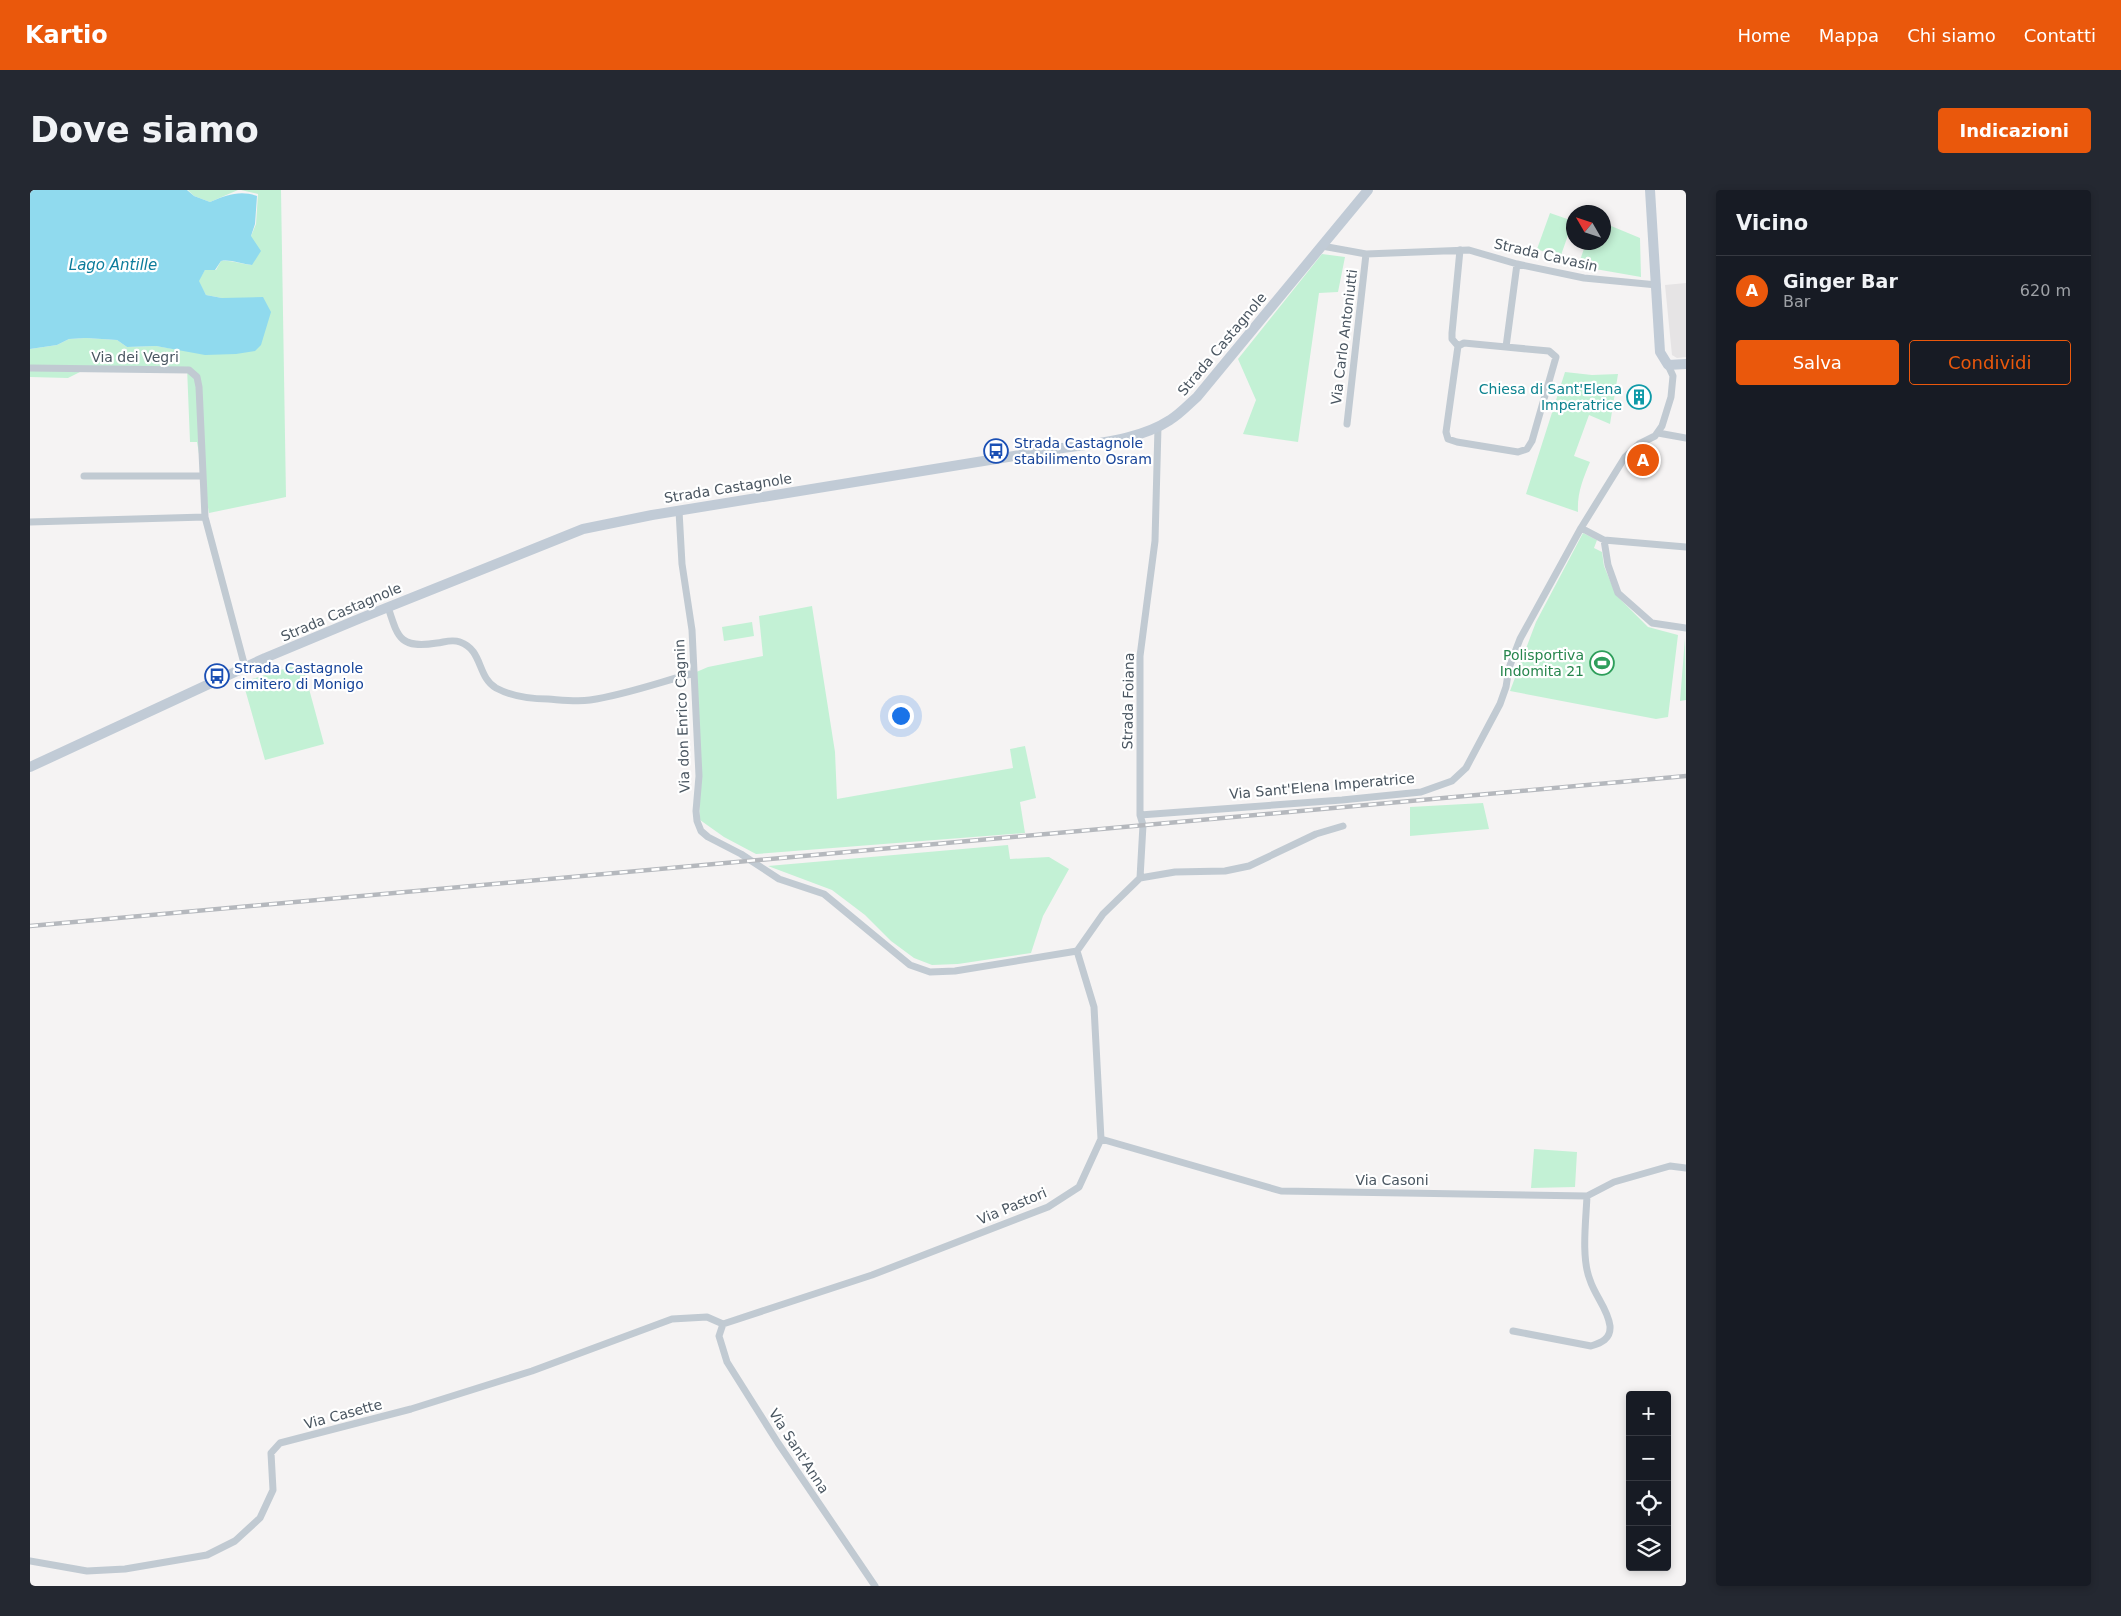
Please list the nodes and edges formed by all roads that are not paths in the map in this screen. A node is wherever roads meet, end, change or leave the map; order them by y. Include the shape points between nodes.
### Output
1 (1368, 190) edge
2 (1650, 190) edge
3 (1322, 246) junction
4 (1460, 250) junction
5 (1366, 254) junction
6 (1517, 264) junction
7 (1657, 285) junction
8 (1458, 346) junction
9 (1506, 347) junction
10 (1686, 364) edge
11 (1668, 365) junction
12 (30, 368) edge
13 (1347, 424) dead end
14 (1158, 427) junction
15 (1658, 433) junction
16 (1686, 438) edge
17 (84, 476) dead end
18 (203, 476) junction
19 (679, 510) junction
20 (205, 516) junction
21 (30, 522) edge
22 (1581, 528) junction
23 (1604, 540) junction
24 (1686, 546) edge
25 (388, 607) junction
26 (1686, 628) edge
27 (245, 667) junction
28 (694, 673) junction
29 (30, 768) edge
30 (1140, 815) junction
31 (1343, 826) dead end
32 (1140, 878) junction
33 (1077, 951) junction
34 (1101, 1139) junction
35 (1686, 1168) edge
36 (1587, 1196) junction
37 (722, 1324) junction
38 (1513, 1331) dead end
39 (30, 1561) edge
40 (875, 1586) edge

1 - 3 main road, Strada Castagnole
2 - 7 main road
3 - 5 street, Strada Cavasin
3 - 14 main road, Strada Castagnole via 1196,397 1171,420
4 - 5 street, Strada Cavasin
4 - 6 street, Strada Cavasin
4 - 8 street via 1452,333 1452,339
5 - 13 street, Via Carlo Antoniutti
6 - 7 street, Strada Cavasin via 1584,278
6 - 9 street
7 - 11 main road via 1660,352
8 - 9 street via 1464,343
8 - 9 street via 1446,432 1448,439 1518,452 1528,449 1532,440 1556,357 1549,351
10 - 11 main road
11 - 15 street via 1673,376 1671,397
12 - 18 street, Via dei Vegri via 189,370 197,377 199,387
14 - 19 main road, Strada Castagnole via 1057,450
14 - 30 street, Strada Foiana via 1155,541 1140,656
15 - 16 street
15 - 22 street, Via Sant'Elena Imperatrice via 1639,444 1626,457
17 - 18 street
18 - 20 street, Via dei Vegri
19 - 25 main road, Strada Castagnole via 583,530
19 - 28 street, Via don Enrico Cagnin
20 - 21 street
20 - 27 street, Via dei Vegri
22 - 23 street
22 - 30 street, Via Sant'Elena Imperatrice via 1520,639 1500,704 1466,768 1452,781 1421,792
23 - 24 street
23 - 26 street via 1608,565 1618,593 1652,623
25 - 27 main road, Strada Castagnole
25 - 28 street via 396,633 404,640 420,645 450,641 464,644 474,651 488,682 505,692 537,699 588,700
27 - 29 main road, Strada Castagnole
28 - 33 street, Via don Enrico Cagnin via 699,776 697,821 708,837 779,879 824,894 910,964 930,972
30 - 32 street, Strada Foiana via 1143,825
31 - 32 street via 1316,834 1249,866
32 - 33 street via 1103,914
33 - 34 street, Via Pastori via 1094,1008
34 - 36 street, Via Casoni via 1281,1191
34 - 37 street, Via Pastori via 1080,1187 1048,1207 872,1275
35 - 36 street, Via Casoni via 1670,1166 1614,1182
36 - 38 street via 1586,1259 1589,1279 1610,1327 1607,1338 1591,1346
37 - 39 street, Via Casette via 707,1318 672,1319 532,1371 411,1409 280,1443 270,1453 273,1490 260,1518 235,1542 207,1555 115,1570 87,1570
37 - 40 street, Via Sant'Anna via 719,1336 727,1362

